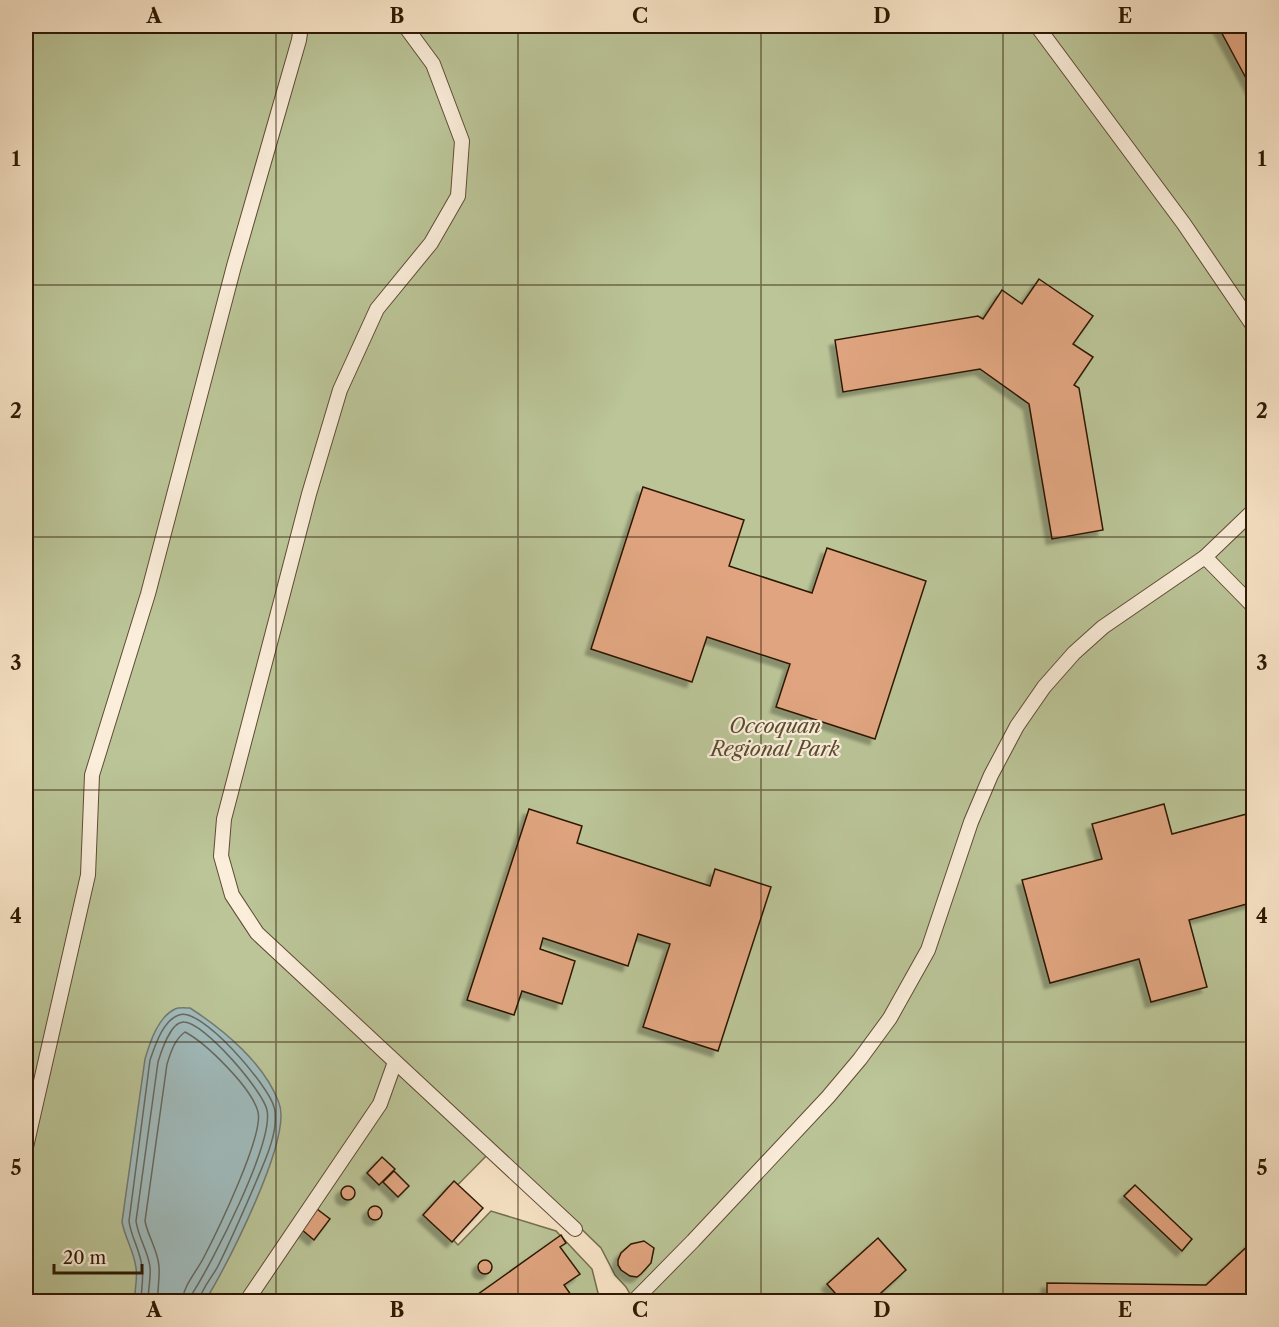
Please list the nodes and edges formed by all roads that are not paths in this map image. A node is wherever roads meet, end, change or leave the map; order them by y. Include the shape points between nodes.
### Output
1 (301, 26) edge
2 (405, 26) edge
3 (1037, 26) edge
4 (1254, 327) edge
5 (1254, 510) edge
6 (1205, 557) junction
7 (1254, 607) edge
8 (395, 1062) junction
9 (26, 1147) edge
10 (575, 1229) dead end
11 (246, 1302) edge
12 (633, 1302) edge

1 - 9 lane via 148,594 92,775 88,875
2 - 8 lane via 434,64 462,141 458,196 431,243 377,309 340,390 224,819 220,856 232,895 257,933
3 - 4 lane via 1184,224
5 - 6 lane
6 - 7 lane
6 - 12 lane via 1103,627 1044,687 1017,726 991,775 928,950 890,1018 828,1097
8 - 10 lane
8 - 11 lane via 380,1104

